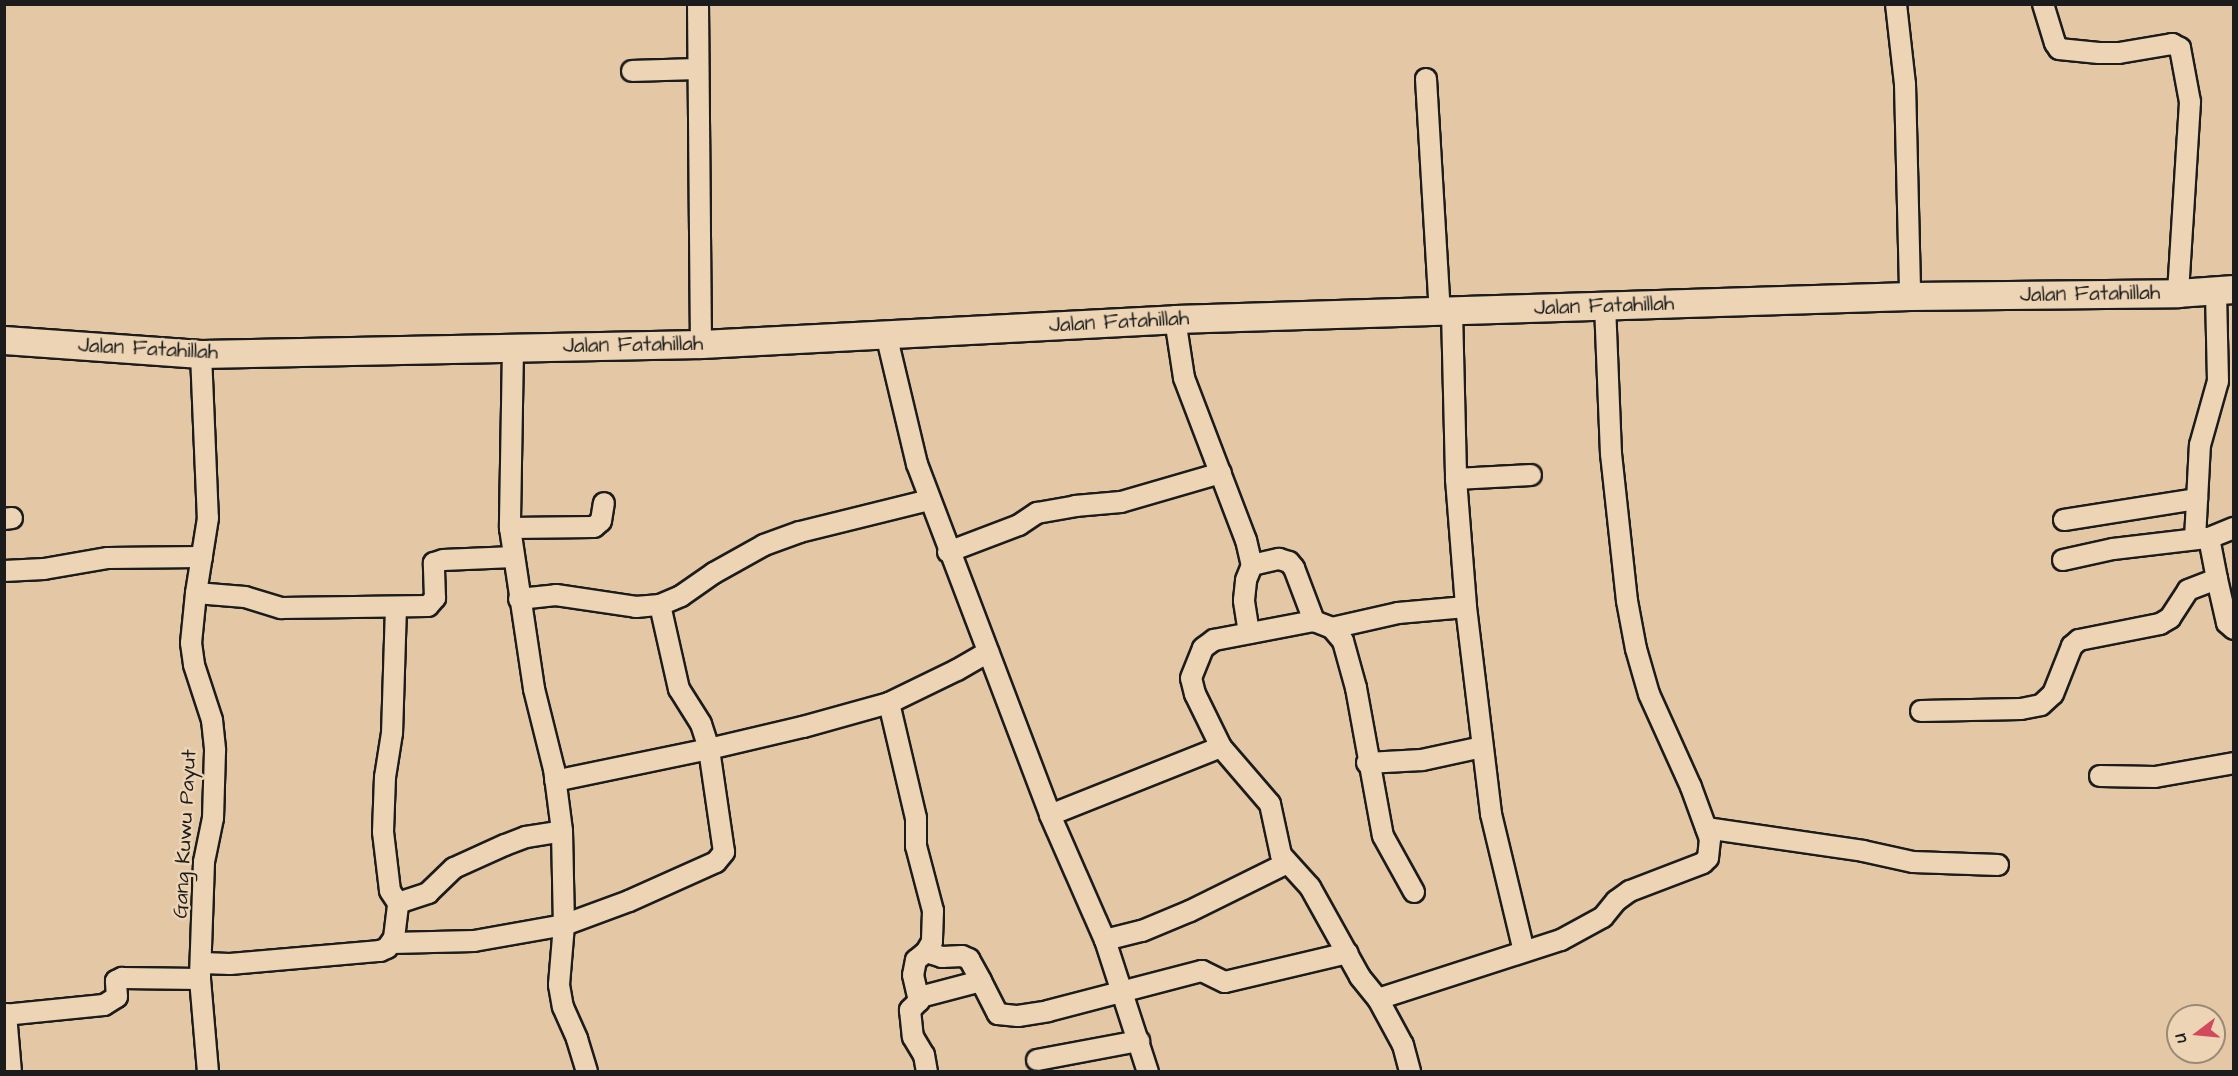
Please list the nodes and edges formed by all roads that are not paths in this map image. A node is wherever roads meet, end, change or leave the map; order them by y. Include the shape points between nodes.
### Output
1 (698, 4) edge
2 (1896, 4) edge
3 (2043, 4) edge
4 (696, 69) junction
5 (632, 71) dead end
6 (1426, 79) dead end
7 (2225, 290) edge
8 (2178, 293) junction
9 (1910, 296) junction
10 (1605, 305) junction
11 (1446, 311) junction
12 (1175, 319) junction
13 (886, 334) junction
14 (4, 340) edge
15 (701, 344) junction
16 (513, 348) junction
17 (201, 354) junction
18 (1221, 473) junction
19 (1531, 474) dead end
20 (1456, 479) junction
21 (2197, 499) junction
22 (929, 500) junction
23 (604, 502) dead end
24 (2064, 520) dead end
25 (510, 528) junction
26 (2234, 528) edge
27 (2202, 538) junction
28 (948, 552) junction
29 (202, 557) junction
30 (514, 557) junction
31 (2063, 560) dead end
32 (1252, 565) junction
33 (4, 571) edge
34 (2217, 579) junction
35 (196, 593) junction
36 (519, 599) junction
37 (396, 606) junction
38 (660, 606) junction
39 (1466, 607) junction
40 (1323, 625) junction
41 (2234, 629) edge
42 (1249, 633) junction
43 (988, 652) junction
44 (889, 703) junction
45 (1921, 711) dead end
46 (1221, 747) junction
47 (1482, 747) junction
48 (709, 748) junction
49 (1367, 763) junction
50 (2234, 763) edge
51 (2100, 776) dead end
52 (555, 781) junction
53 (1050, 814) junction
54 (1706, 828) junction
55 (562, 831) junction
56 (1287, 863) junction
57 (1998, 865) dead end
58 (1414, 892) dead end
59 (398, 903) junction
60 (564, 925) junction
61 (1106, 940) junction
62 (392, 943) junction
63 (1524, 951) junction
64 (926, 952) junction
65 (1348, 953) junction
66 (201, 971) junction
67 (981, 981) junction
68 (1124, 992) junction
69 (920, 997) junction
70 (1378, 999) junction
71 (5, 1015) edge
72 (1139, 1041) junction
73 (1038, 1060) dead end
74 (11, 1071) edge
75 (208, 1071) edge
76 (587, 1071) edge
77 (927, 1071) edge
78 (1147, 1071) edge
79 (1410, 1071) edge

1 - 4 street
2 - 9 street via 1905,84
3 - 8 street via 2059,49 2119,53 2172,44 2180,48 2190,102
4 - 5 street
4 - 15 street
6 - 11 street
7 - 8 street, Jalan Fatahillah
7 - 21 street via 2218,381 2200,446
8 - 9 street, Jalan Fatahillah
9 - 10 street, Jalan Fatahillah
10 - 11 street, Jalan Fatahillah
10 - 54 street via 1611,454 1636,649 1649,694
11 - 12 street, Jalan Fatahillah
11 - 20 street
12 - 13 street, Jalan Fatahillah
12 - 18 street via 1184,378
13 - 15 street, Jalan Fatahillah
13 - 22 street
14 - 17 street, Jalan Fatahillah
15 - 16 street, Jalan Fatahillah
16 - 17 street, Jalan Fatahillah
16 - 25 street
17 - 29 street, Gang Kuwu Payut via 208,518
18 - 28 street via 1121,502 1037,513 1019,525
18 - 32 street
19 - 20 street
20 - 39 street
21 - 24 street
21 - 27 street
22 - 28 street
22 - 38 street via 800,532 764,545
23 - 25 street via 601,521 594,527
25 - 30 street
26 - 27 street
27 - 31 street
27 - 34 street
28 - 43 street
29 - 33 street via 108,558
29 - 35 street, Gang Kuwu Payut
30 - 36 street
30 - 37 street via 443,560 434,564 432,603
32 - 40 street via 1279,559 1289,562
32 - 42 street via 1244,600
34 - 41 street via 2227,623
34 - 45 street via 2188,590 2170,618 2160,624 2079,640 2067,657 2053,694 2041,705
35 - 37 street via 245,597 281,608
35 - 66 street, Gang Kuwu Payut via 193,656 212,720 215,751 213,818 204,862
36 - 38 street via 556,595 636,607
36 - 52 street
37 - 59 street via 392,733 383,832 390,891
38 - 48 street via 679,689 701,724
39 - 40 street
39 - 47 street
40 - 42 street
40 - 49 street via 1343,641 1356,688
42 - 46 street via 1214,640 1203,648 1191,678
43 - 44 street
43 - 53 street
44 - 48 street
44 - 64 street via 916,818 916,846 933,911 932,942
46 - 53 street
46 - 56 street via 1270,804 1276,837
47 - 49 street via 1422,760
47 - 63 street via 1491,814
48 - 52 street
48 - 60 street via 724,852 716,862
49 - 58 street via 1383,836
50 - 51 street via 2155,777
52 - 55 street
53 - 61 street
54 - 57 street via 1913,862
54 - 63 street via 1710,850 1703,863 1630,891 1603,917 1561,940
55 - 59 street via 504,844 454,868 428,893
55 - 60 street
56 - 61 street via 1190,911 1142,931
56 - 65 street via 1310,887
59 - 62 street
60 - 62 street via 474,941
60 - 76 street via 559,985 563,1007
61 - 68 street
62 - 66 street via 372,953 230,964
63 - 70 street
64 - 67 street via 969,959
64 - 69 street via 916,960 912,975
65 - 68 street via 1225,982 1202,971
65 - 70 street via 1359,977
66 - 71 street via 122,978 116,981 117,997 113,1002
66 - 75 street, Gang Kuwu Payut
67 - 68 street via 998,1014 1004,1017 1048,1011
67 - 69 street
68 - 72 street
69 - 77 street via 910,1010 910,1020
70 - 79 street via 1403,1045
71 - 74 street
72 - 73 street
72 - 78 street

